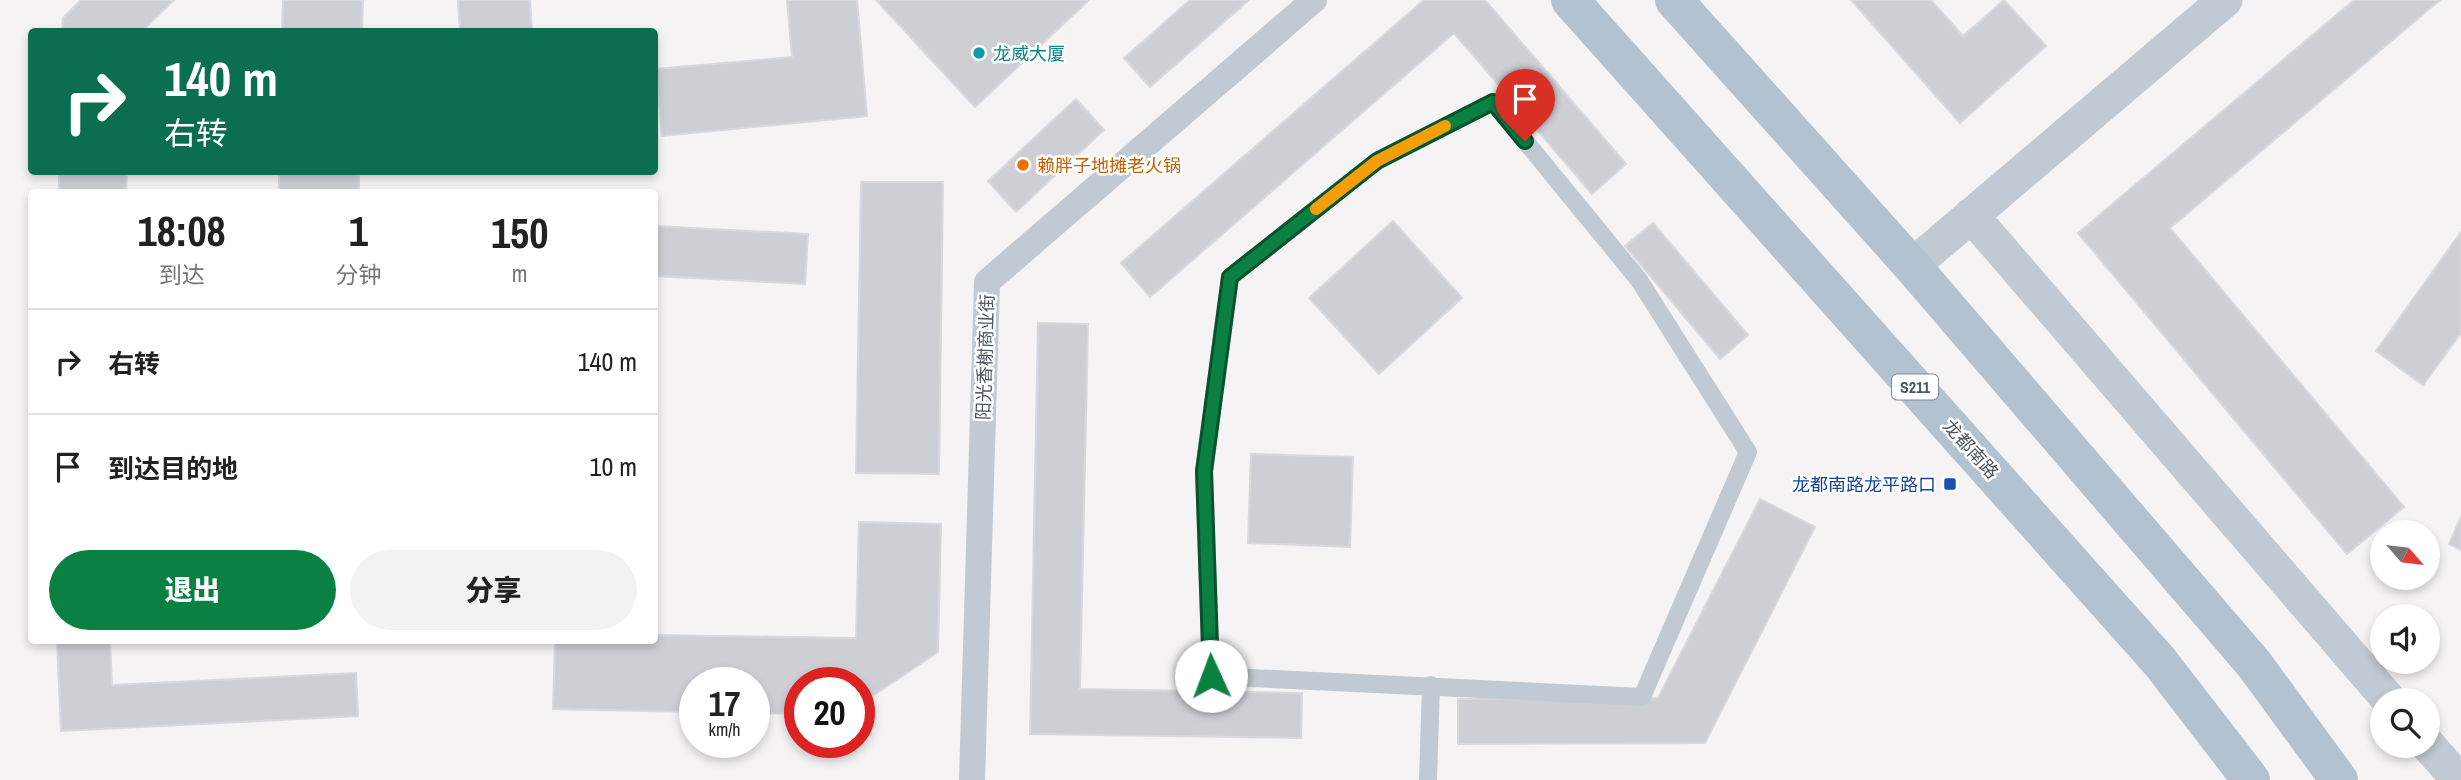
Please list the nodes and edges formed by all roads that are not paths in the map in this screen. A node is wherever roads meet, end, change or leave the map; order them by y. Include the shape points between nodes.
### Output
1 (1314, 0) edge
2 (1570, 0) edge
3 (1674, 0) edge
4 (2225, 0) edge
5 (1971, 215) junction
6 (1912, 265) junction
7 (1431, 685) junction
8 (2379, 688) edge
9 (2439, 758) edge
10 (972, 780) edge
11 (1428, 780) edge
12 (2251, 780) edge
13 (2339, 780) edge
14 (2459, 780) edge

1 - 10 street, 阳光香榭商业街 via 987,282
2 - 12 main road, 龙都南路 / S211 via 2160,662
3 - 6 main road
4 - 5 street
5 - 6 street
5 - 8 street
6 - 13 main road via 2253,664
7 - 7 lane via 1642,697 1748,452 1639,280 1493,102 1377,161 1230,277 1204,471 1211,676
7 - 11 lane
9 - 14 street

